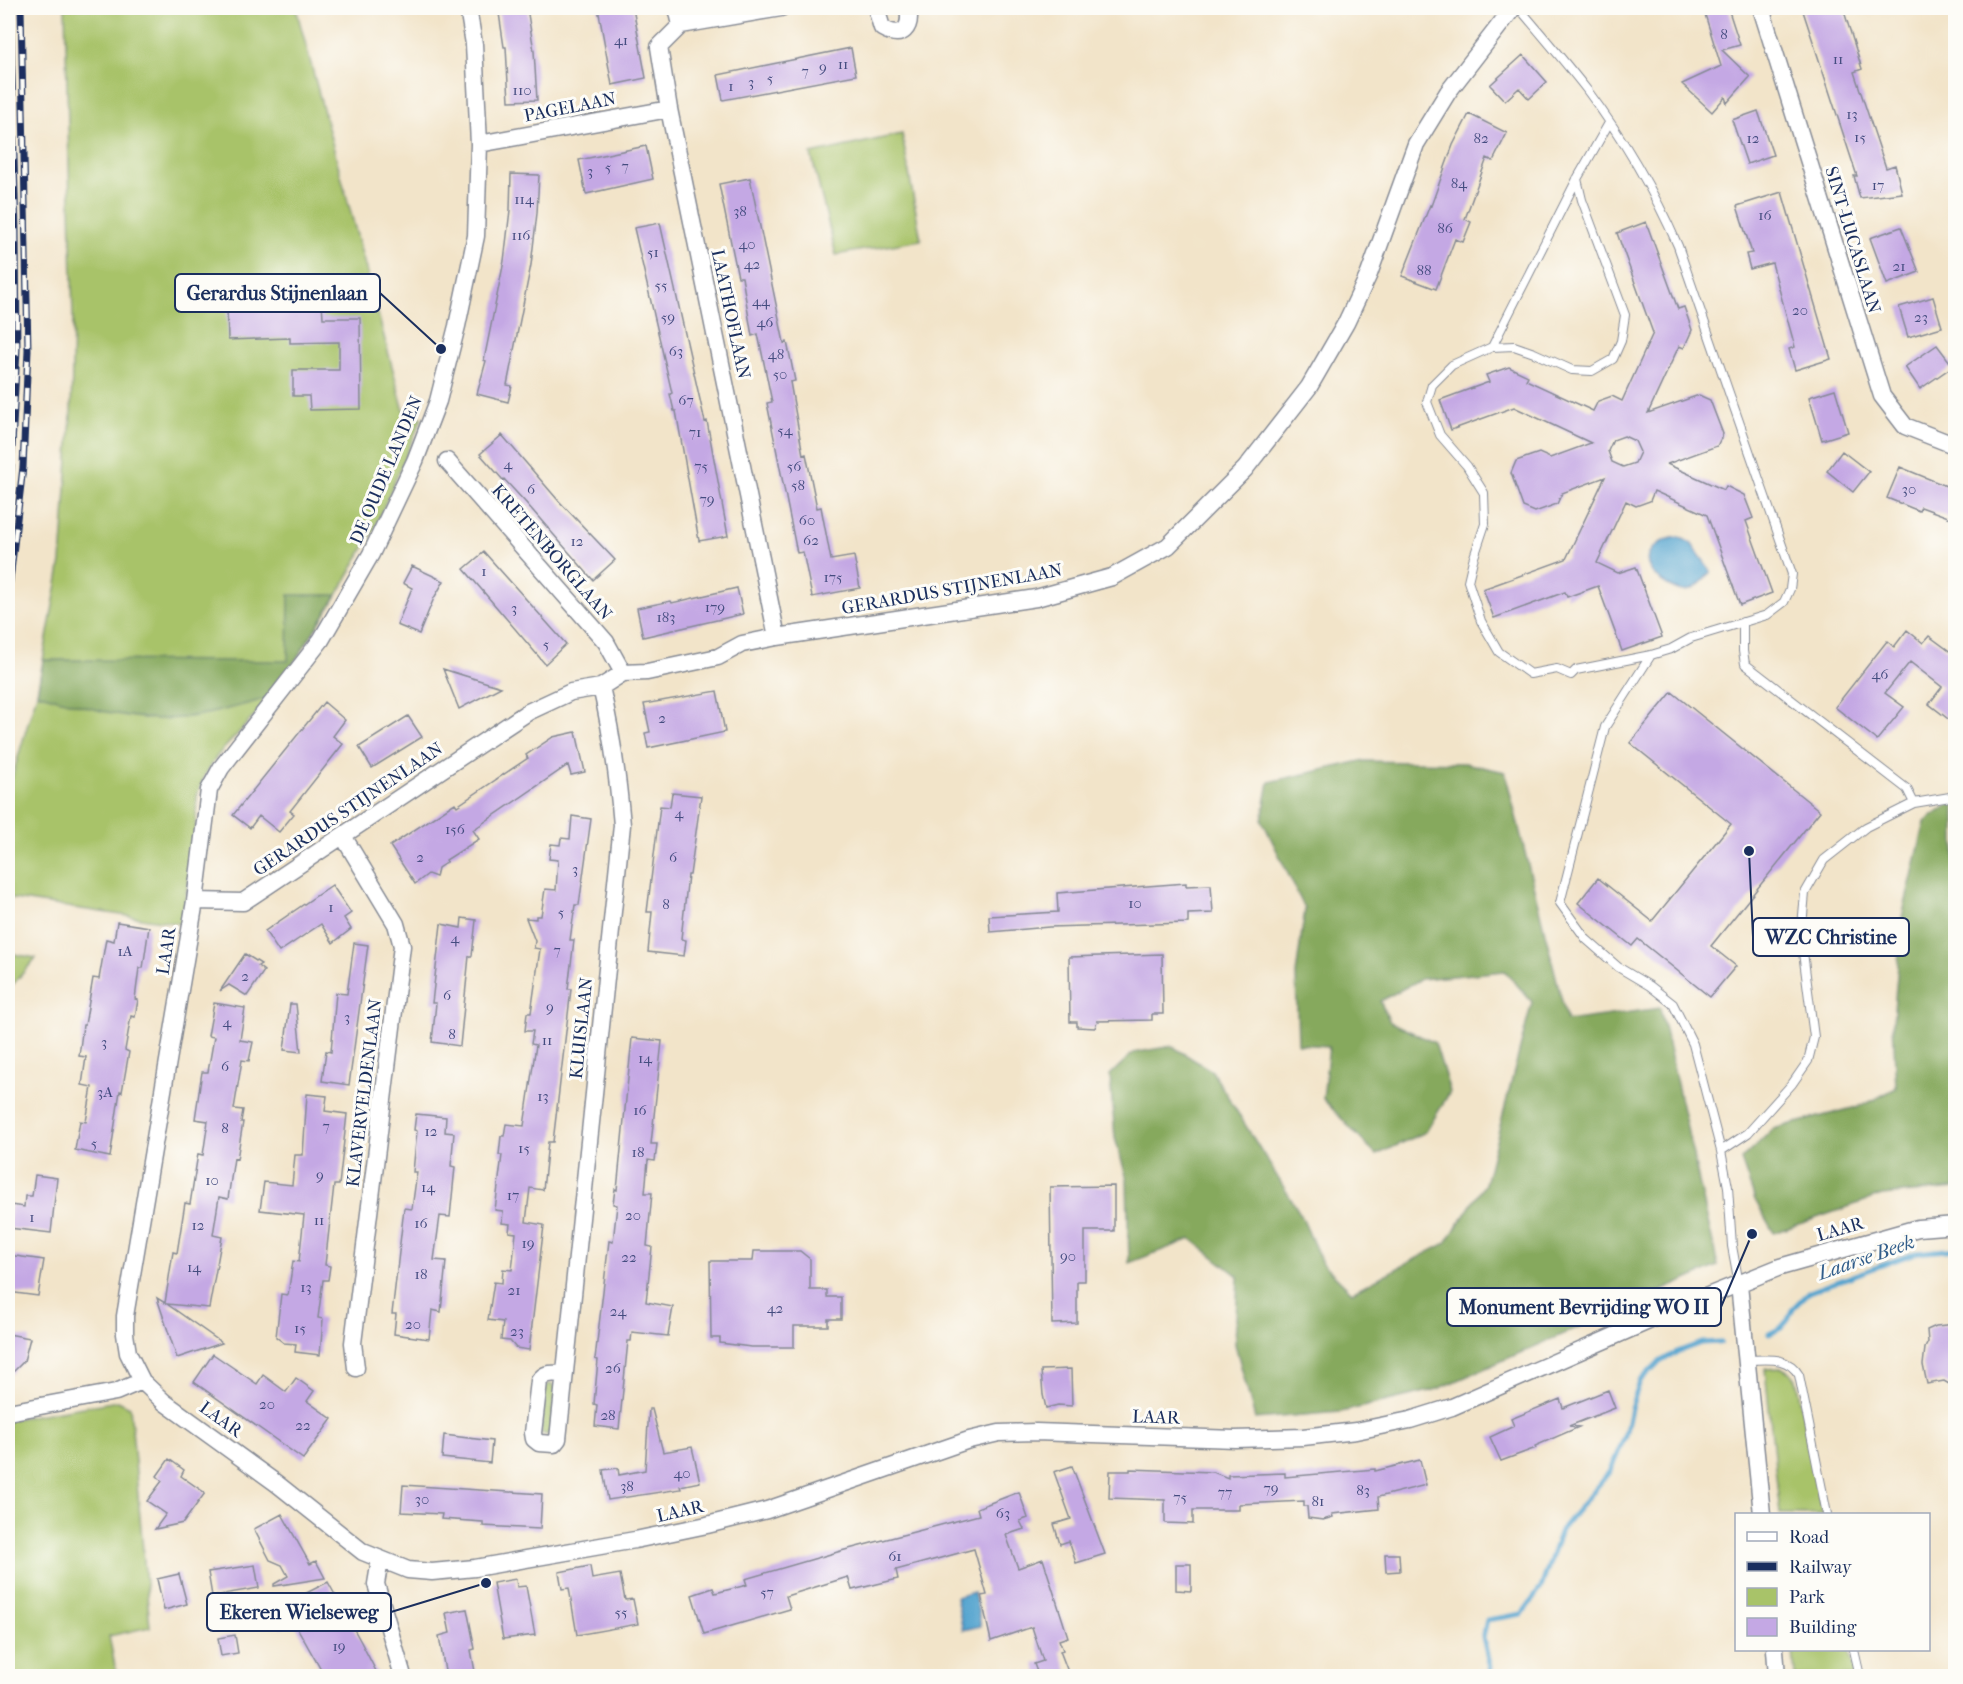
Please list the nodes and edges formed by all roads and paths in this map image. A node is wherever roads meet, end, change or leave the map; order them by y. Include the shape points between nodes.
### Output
1 (468, 8) edge
2 (677, 8) edge
3 (781, 8) edge
4 (876, 8) edge
5 (908, 8) edge
6 (1513, 8) edge
7 (1519, 8) edge
8 (1761, 8) edge
9 (681, 25) junction
10 (669, 109) junction
11 (1609, 123) junction
12 (479, 144) junction
13 (1577, 178) junction
14 (1492, 347) junction
15 (1956, 446) edge
16 (447, 461) dead end
17 (1743, 622) junction
18 (777, 637) junction
19 (1651, 655) junction
20 (623, 673) junction
21 (601, 687) junction
22 (1956, 796) edge
23 (1914, 803) junction
24 (343, 836) junction
25 (195, 901) junction
26 (1721, 1151) junction
27 (1956, 1225) edge
28 (1739, 1284) junction
29 (1746, 1360) junction
30 (356, 1368) dead end
31 (564, 1374) dead end
32 (142, 1381) junction
33 (8, 1412) edge
34 (1762, 1513) edge
35 (1827, 1513) edge
36 (380, 1560) junction
37 (1775, 1651) edge
38 (1854, 1651) edge
39 (403, 1677) edge
40 (1777, 1677) edge
41 (1860, 1677) edge

1 - 12 street, DE OUDE LANDEN via 474,44
2 - 9 street
3 - 9 street
4 - 5 street via 882,28 892,34 907,27
6 - 18 street, GERARDUS STIJNENLAAN via 1448,92 1416,144 1369,274 1309,387 1245,469 1168,546 1112,577 1036,598
7 - 11 lane via 1588,91
8 - 15 street, SINT-LUCASLAAN via 1882,396 1905,426
9 - 10 street, LAATHOFLAAN via 659,47
10 - 12 street, PAGELAAN
10 - 18 street, LAATHOFLAAN
11 - 13 lane
11 - 17 lane via 1645,178 1678,246 1792,574 1784,602 1767,615
12 - 25 street, DE OUDE LANDEN via 476,236 438,401 426,434 371,554 321,640 221,768 209,790
13 - 14 lane
13 - 14 lane via 1625,315 1613,359 1592,371 1572,370 1514,346
14 - 19 lane via 1452,366 1432,385 1427,402 1440,435 1484,492 1485,524 1468,581 1481,621 1499,652 1530,674 1557,669 1572,675 1576,670
16 - 20 street, KRETENBORGLAAN via 606,642
17 - 19 lane
17 - 23 lane via 1745,664 1907,789
18 - 20 street, GERARDUS STIJNENLAAN via 742,644 718,657
19 - 26 lane via 1605,727 1560,903 1586,939 1618,967 1673,1004 1694,1044
20 - 21 street, GERARDUS STIJNENLAAN
21 - 24 street, GERARDUS STIJNENLAAN via 571,692 528,712
21 - 31 street, KLUISLAAN via 622,825
22 - 23 lane
23 - 26 lane via 1866,827 1824,860 1805,893 1800,937 1814,1037 1808,1061 1748,1134
24 - 25 street, GERARDUS STIJNENLAAN via 243,902
24 - 30 street, KLAVERVELDENLAAN via 396,924 402,946 353,1343
25 - 32 street, LAAR via 125,1316 128,1353
26 - 28 lane
27 - 28 street, LAAR via 1918,1228 1858,1244 1780,1267
28 - 29 street
28 - 36 street, LAAR via 1452,1407 1356,1431 1258,1438 999,1433 767,1510 652,1537 432,1572 408,1570
29 - 34 street
29 - 35 lane via 1784,1361 1799,1375
32 - 33 street via 116,1392
32 - 36 street, LAAR via 164,1402 363,1552
36 - 39 street via 376,1584
37 - 40 street
38 - 41 lane

